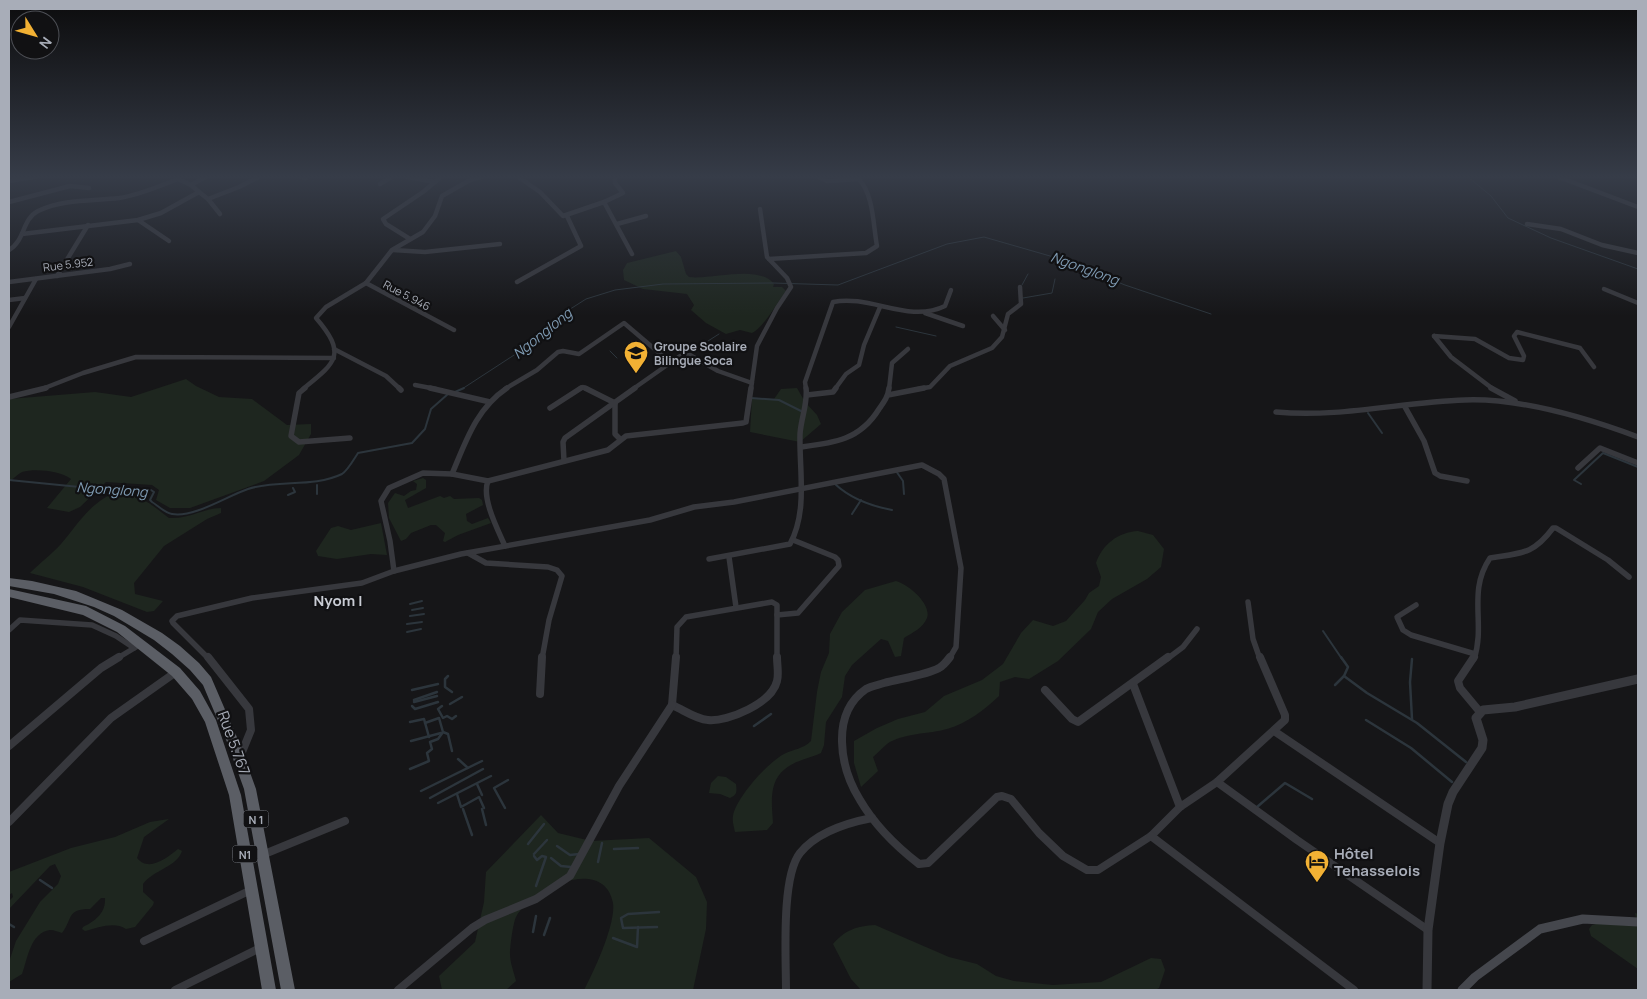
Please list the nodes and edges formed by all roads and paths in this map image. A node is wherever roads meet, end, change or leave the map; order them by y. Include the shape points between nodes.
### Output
1 (27, 223) edge
2 (112, 223) edge
3 (142, 223) edge
4 (385, 223) edge
5 (430, 223) edge
6 (570, 223) edge
7 (622, 223) edge
8 (762, 223) edge
9 (872, 223) edge
10 (617, 224) joint
11 (1527, 224) dead end
12 (88, 225) junction
13 (22, 234) junction
14 (410, 239) junction
15 (169, 241) dead end
16 (500, 244) dead end
17 (9, 250) edge
18 (392, 250) junction
19 (1638, 253) edge
20 (632, 254) dead end
21 (769, 260) junction
22 (130, 264) dead end
23 (56, 276) junction
24 (36, 279) junction
25 (9, 282) edge
26 (517, 282) dead end
27 (366, 283) junction
28 (1020, 287) dead end
29 (1604, 289) dead end
30 (951, 290) dead end
31 (26, 298) junction
32 (9, 300) edge
33 (1638, 303) edge
34 (880, 308) junction
35 (924, 313) junction
36 (993, 316) dead end
37 (963, 326) dead end
38 (9, 327) edge
39 (454, 330) dead end
40 (1006, 330) junction
41 (334, 349) junction
42 (908, 349) dead end
43 (334, 358) junction
44 (671, 363) junction
45 (1594, 367) dead end
46 (752, 383) junction
47 (416, 385) dead end
48 (401, 390) dead end
49 (807, 395) junction
50 (888, 395) junction
51 (9, 397) edge
52 (490, 402) junction
53 (615, 402) junction
54 (1525, 406) junction
55 (1405, 407) junction
56 (550, 408) dead end
57 (1276, 412) dead end
58 (1638, 437) edge
59 (350, 438) dead end
60 (619, 438) junction
61 (800, 447) junction
62 (564, 461) junction
63 (1638, 463) edge
64 (1578, 468) dead end
65 (452, 474) junction
66 (488, 481) junction
67 (1467, 481) dead end
68 (801, 488) junction
69 (793, 540) junction
70 (505, 546) junction
71 (468, 553) junction
72 (729, 557) junction
73 (710, 559) dead end
74 (394, 570) junction
75 (1629, 577) dead end
76 (9, 582) edge
77 (9, 593) edge
78 (1248, 602) dead end
79 (1416, 604) dead end
80 (736, 607) junction
81 (777, 614) junction
82 (1197, 629) dead end
83 (9, 630) edge
84 (137, 646) junction
85 (1475, 654) junction
86 (176, 672) junction
87 (1638, 679) edge
88 (1133, 684) junction
89 (1045, 690) dead end
90 (540, 694) dead end
91 (672, 704) junction
92 (1480, 712) junction
93 (1274, 731) junction
94 (9, 746) edge
95 (240, 757) junction
96 (1217, 782) junction
97 (1180, 807) junction
98 (872, 818) junction
99 (345, 821) dead end
100 (9, 822) edge
101 (1151, 836) junction
102 (1440, 842) junction
103 (262, 855) junction
104 (251, 890) junction
105 (1638, 922) edge
106 (1428, 930) junction
107 (144, 941) dead end
108 (262, 947) junction
109 (175, 990) edge
110 (269, 990) edge
111 (288, 990) edge
112 (398, 990) edge
113 (786, 990) edge
114 (1354, 990) edge
115 (1427, 990) edge
116 (1462, 990) edge

1 - 13 street
2 - 12 street
3 - 15 street
4 - 14 street
5 - 14 street, Rue 5.946 via 423,232
6 - 26 street via 581,246
7 - 10 street
8 - 21 street
9 - 21 street via 876,246 866,253
10 - 20 street
11 - 19 street via 1561,229 1602,245
12 - 13 street
12 - 23 street
13 - 17 street via 15,247
14 - 18 street, Rue 5.946
16 - 18 street via 425,252
18 - 27 street, Rue 5.946
21 - 46 street via 786,275 791,287 760,342
22 - 23 street, Rue 5.952
23 - 24 street, Rue 5.952
24 - 25 street, Rue 5.952
24 - 31 street
27 - 39 street, Rue 5.946
27 - 41 street via 326,307 316,318 328,332
28 - 40 street via 1021,304 1008,314
29 - 33 street
30 - 35 street via 945,306
31 - 32 street
31 - 38 street
34 - 35 street
34 - 49 street via 864,345 860,365 844,375 833,392
34 - 49 street via 840,300 833,302 805,382
35 - 37 street
36 - 40 street
40 - 50 street via 992,348 950,366 930,387
41 - 43 street
41 - 48 street via 386,376
42 - 50 street via 892,363
43 - 51 street via 136,357 44,389
43 - 59 street via 330,367 299,393 291,436 299,442
44 - 46 street via 687,354 718,371
44 - 52 street via 622,323 579,354 564,350 558,352
44 - 53 street
45 - 54 street via 1580,348 1517,332 1514,336 1523,360 1512,359 1475,339 1434,336 1451,357 1495,391
46 - 60 street via 745,423
47 - 52 street
49 - 61 street
50 - 61 street via 858,433 835,443
52 - 65 street via 469,435
53 - 56 street via 583,387
53 - 60 street via 616,434
53 - 62 street via 565,438
54 - 55 street via 1490,400 1463,400
54 - 58 street via 1586,419
55 - 57 street via 1302,415
55 - 67 street via 1424,441 1435,473
60 - 62 street via 608,450
61 - 68 street
62 - 66 street
63 - 64 street via 1600,448
65 - 66 street
65 - 74 street via 418,474 389,488 383,496 381,501
66 - 70 street via 486,486 492,517
68 - 69 street via 800,518
68 - 70 street
68 - 98 street via 918,465 939,474 945,482 961,568 956,647 939,668 860,693 849,704 843,721 844,760 854,789
69 - 72 street via 786,546
69 - 81 street via 835,558 839,566 798,613
70 - 71 street
71 - 74 street
71 - 90 street via 486,563 528,564 556,569 562,576 547,620 539,671
72 - 73 street
72 - 80 street
74 - 95 street via 362,583 252,598 174,618 173,623 202,650 249,709 251,730
75 - 85 street via 1556,528 1542,543 1526,552 1490,558 1477,586
76 - 95 highway, N 1 via 51,589 96,602 154,632 189,661 209,685
77 - 84 highway, Rue 5.767 / N1 via 86,611 121,629
78 - 93 street via 1253,639 1285,717
79 - 85 street via 1397,617 1406,633
80 - 81 street via 772,602 778,607
80 - 91 street via 686,617 679,622 676,627
81 - 91 street via 777,681 768,696 742,713 708,720
82 - 88 street via 1183,647
83 - 84 street via 20,620 92,625
84 - 86 highway, Rue 5.767 / N1
84 - 94 street via 101,668
85 - 92 street via 1458,685
86 - 100 street via 111,718
86 - 104 highway, Rue 5.767 / N1 via 196,695 210,720 235,795
87 - 92 street
88 - 89 street via 1078,722
88 - 97 street
91 - 112 street via 620,786 570,876 536,899 472,928
92 - 102 street via 1476,718 1483,740 1482,748 1450,798
93 - 96 street
93 - 102 street
95 - 103 highway, N 1 via 250,789
96 - 97 street
96 - 106 street
97 - 101 street
98 - 101 street via 914,862 924,865 997,797 1002,796 1011,799 1054,848 1086,871 1098,870
98 - 113 street via 845,823 831,830 797,856 787,902
99 - 103 street
101 - 114 street
102 - 106 street
103 - 111 highway, N 1
104 - 107 street
104 - 108 highway, Rue 5.767 / N1
105 - 116 main road via 1584,919 1540,929
106 - 115 street
108 - 109 street
108 - 110 highway, Rue 5.767 / N1

